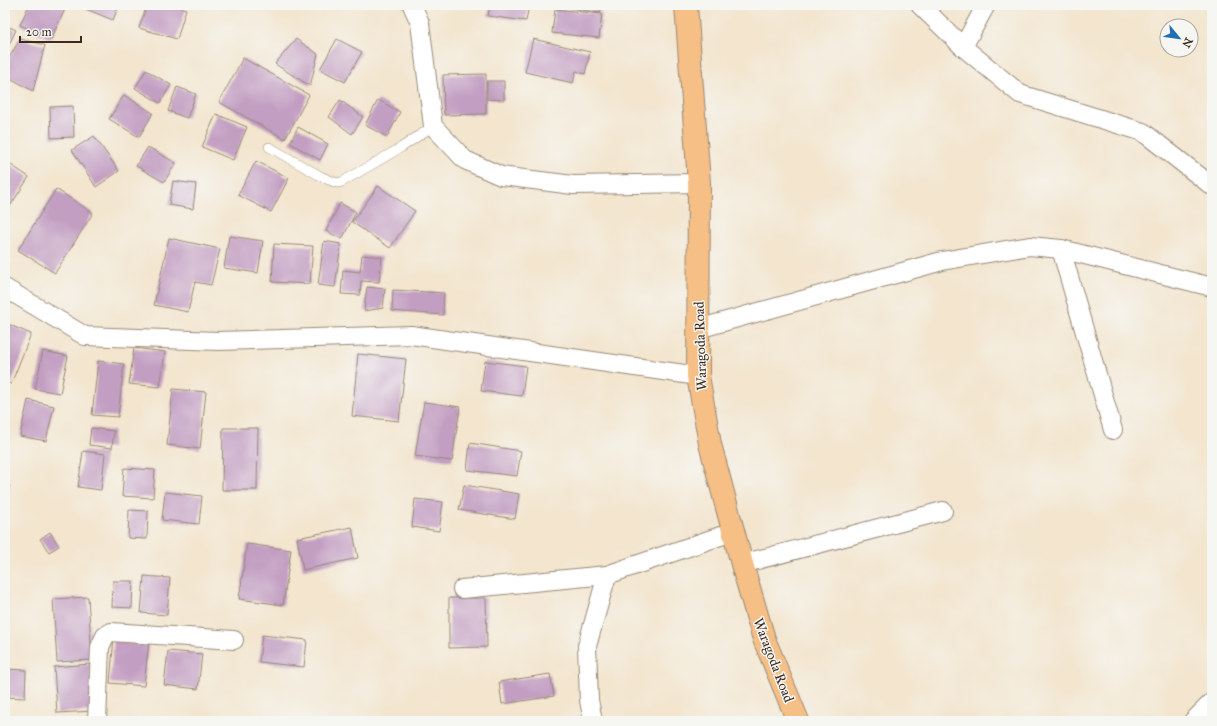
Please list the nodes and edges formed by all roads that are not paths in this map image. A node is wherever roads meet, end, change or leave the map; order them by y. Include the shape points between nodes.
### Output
1 (412, 5) edge
2 (686, 5) edge
3 (920, 5) edge
4 (986, 5) edge
5 (963, 47) junction
6 (433, 126) junction
7 (269, 148) dead end
8 (699, 183) junction
9 (1212, 186) edge
10 (1061, 249) junction
11 (1212, 287) edge
12 (5, 288) edge
13 (698, 329) junction
14 (698, 376) junction
15 (1113, 430) dead end
16 (943, 511) dead end
17 (732, 532) junction
18 (742, 564) junction
19 (607, 575) junction
20 (462, 589) dead end
21 (234, 640) dead end
22 (1212, 702) edge
23 (97, 721) edge
24 (593, 721) edge
25 (798, 721) edge
26 (1193, 721) edge

1 - 6 street via 420,23
2 - 8 main road, Waragoda Road
3 - 5 street
4 - 5 street
5 - 9 street via 1020,94 1143,132
6 - 7 lane via 396,151 337,183
6 - 8 street via 465,160 500,176 572,186
8 - 13 main road, Waragoda Road
10 - 11 street
10 - 13 street via 1030,246 942,261
10 - 15 street
12 - 14 street via 85,336 218,341 411,335
13 - 14 main road, Waragoda Road
14 - 17 main road, Waragoda Road via 710,444
16 - 18 street
17 - 18 main road, Waragoda Road
17 - 19 street
18 - 25 main road, Waragoda Road via 764,639
19 - 20 street
19 - 24 street via 587,646 589,700
21 - 23 street via 111,632 105,636 100,647
22 - 26 street

